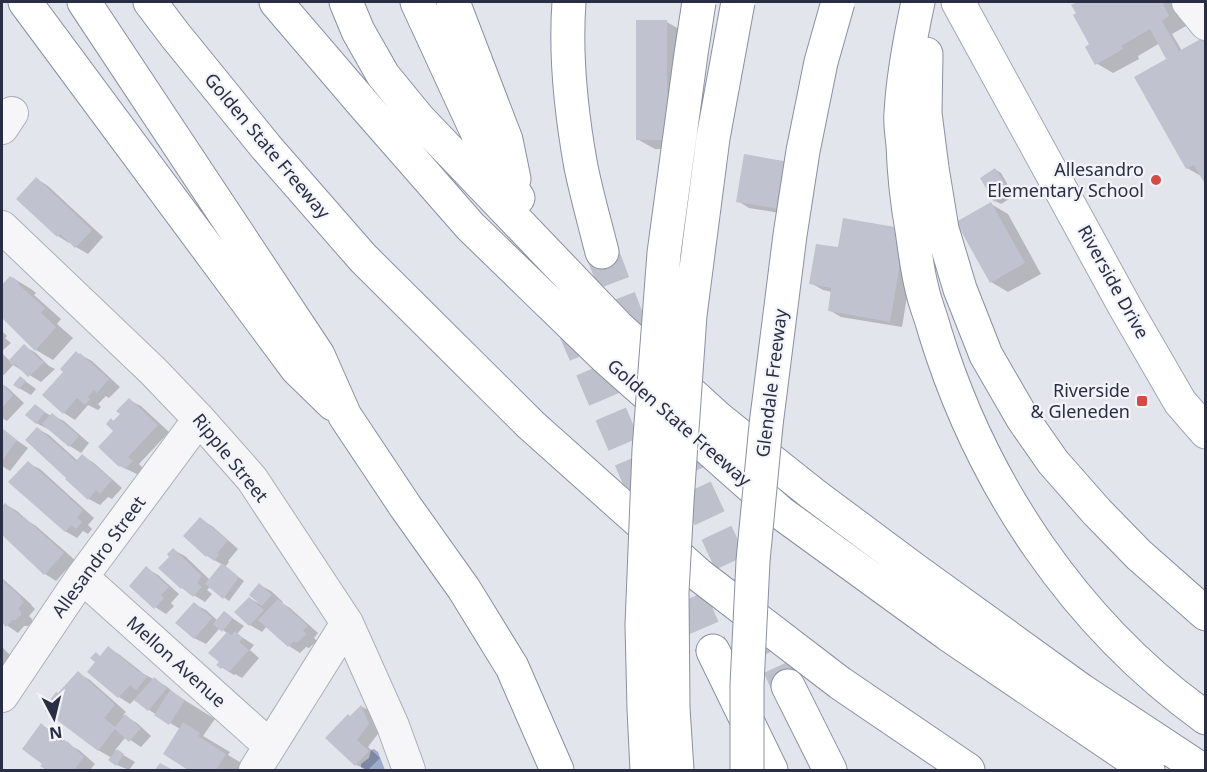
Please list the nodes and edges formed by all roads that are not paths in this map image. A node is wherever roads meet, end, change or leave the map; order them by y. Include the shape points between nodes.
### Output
1 (25, 2) edge
2 (84, 2) edge
3 (150, 2) edge
4 (276, 2) edge
5 (417, 2) edge
6 (453, 2) edge
7 (569, 2) edge
8 (699, 2) edge
9 (738, 2) edge
10 (838, 2) edge
11 (918, 2) edge
12 (925, 2) edge
13 (958, 2) edge
14 (1188, 2) edge
15 (352, 16) edge
16 (1206, 24) edge
17 (2, 227) edge
18 (602, 252) tunnel mouth
19 (345, 416) junction
20 (200, 419) junction
21 (1206, 432) edge
22 (82, 578) junction
23 (1206, 614) edge
24 (347, 623) junction
25 (712, 651) tunnel mouth
26 (788, 686) tunnel mouth
27 (2, 696) edge
28 (1206, 718) edge
29 (263, 758) edge
30 (408, 771) edge
31 (557, 771) edge
32 (647, 771) edge
33 (677, 771) edge
34 (747, 771) edge
35 (771, 771) edge
36 (830, 771) edge
37 (968, 771) edge
38 (1148, 771) edge
39 (1202, 771) edge

1 - 19 main road via 297,369
2 - 19 main road via 318,355
3 - 37 main road, Golden State Freeway via 266,147 363,258 531,425 699,575 840,683
4 - 38 main road, Golden State Freeway via 470,226 606,358 782,513 949,635
5 - 6 main road via 482,143 518,198 506,140
7 - 18 main road via 569,84 581,168
8 - 32 main road, bridge via 664,253 649,450 642,625
9 - 33 main road, bridge via 713,138 690,315 672,592
10 - 34 main road, Glendale Freeway, bridge via 803,151 765,425 753,561
11 - 28 main road via 906,55 901,115 904,171 921,288 946,368 988,464 1054,570 1151,675
12 - 23 main road via 925,113 942,229 986,355 1053,462 1139,555
13 - 21 main road, Riverside Drive via 1125,307 1180,402
14 - 16 street
15 - 39 main road via 383,75 419,119 619,328 719,419 915,570 1081,690
17 - 20 street, Ripple Street
19 - 31 main road via 464,589 512,667
20 - 22 street, Allesandro Street
20 - 24 street, Ripple Street via 252,478
22 - 27 street, Allesandro Street
22 - 29 street, Mellon Avenue
24 - 29 street
24 - 30 street, Ripple Street via 393,726
25 - 35 main road
26 - 36 main road

